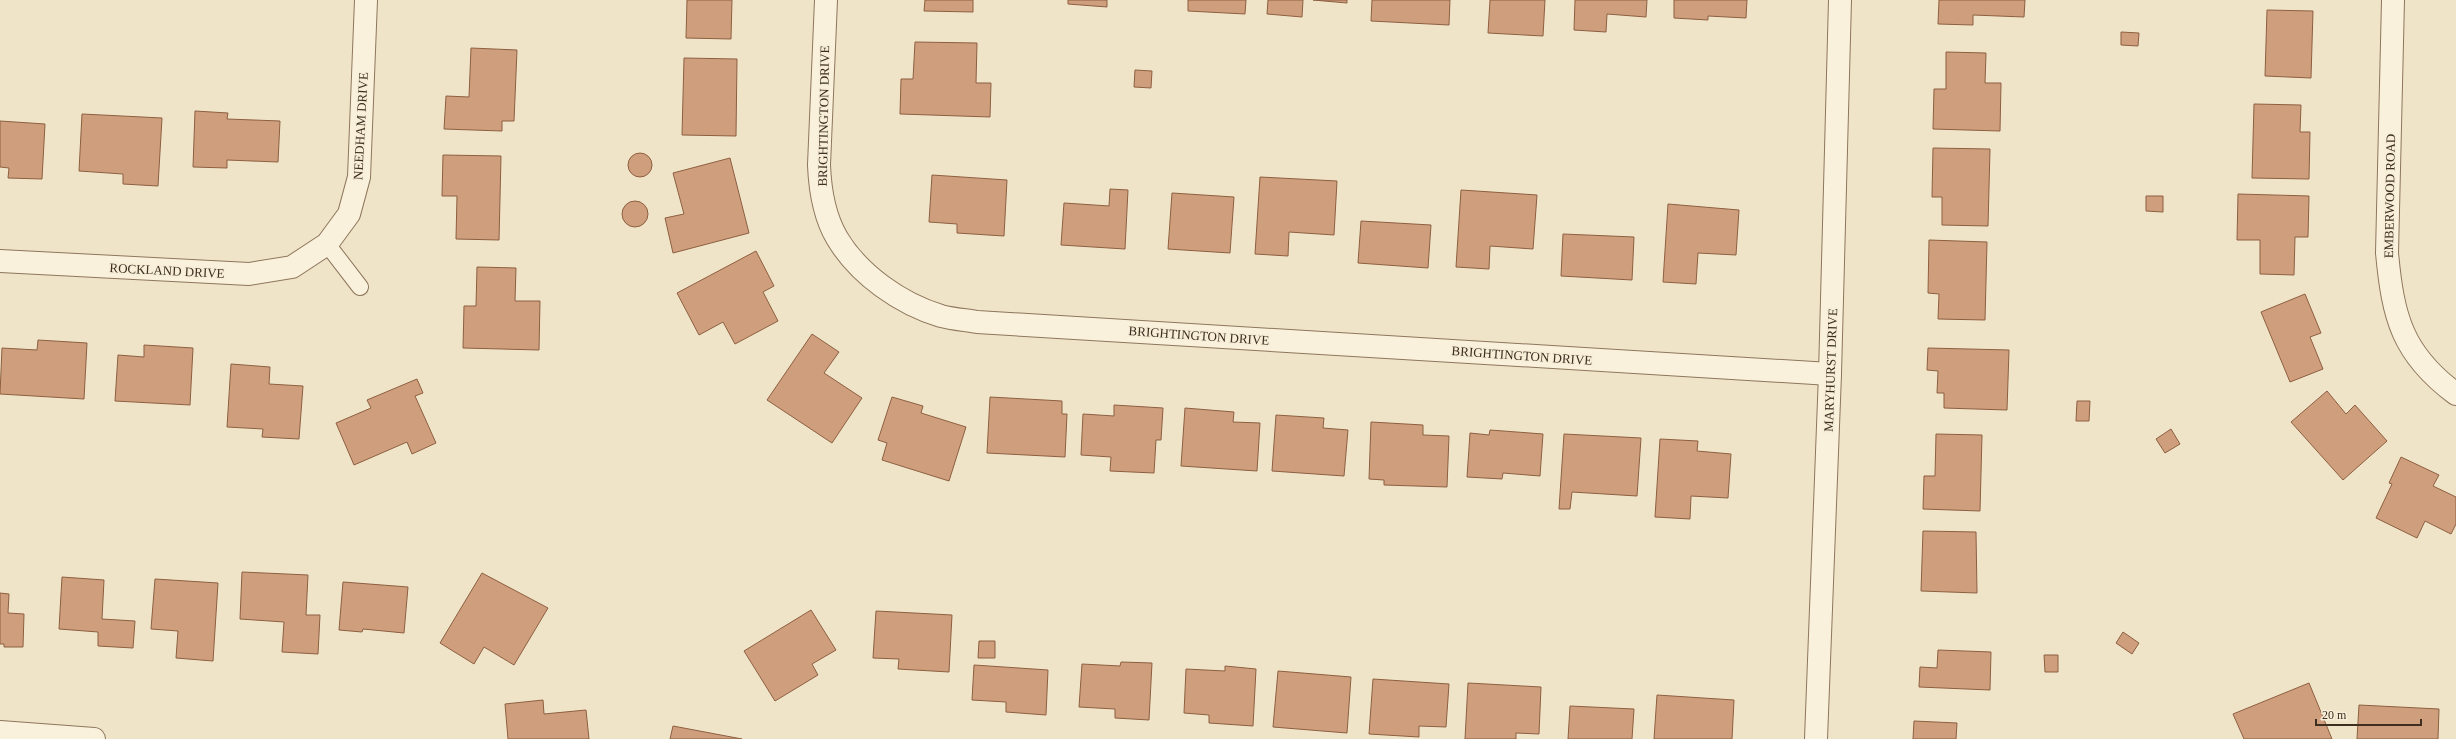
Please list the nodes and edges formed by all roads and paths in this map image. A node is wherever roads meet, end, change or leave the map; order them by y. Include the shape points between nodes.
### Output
1 (366, 0) edge
2 (826, 0) edge
3 (1840, 0) edge
4 (2393, 0) edge
5 (328, 244) junction
6 (0, 261) edge
7 (360, 288) dead end
8 (1830, 374) junction
9 (2456, 394) edge
10 (0, 732) edge
11 (94, 739) edge
12 (1816, 739) edge

1 - 5 street, NEEDHAM DRIVE via 359,177 349,214
2 - 8 street, BRIGHTINGTON DRIVE via 819,165 820,190 828,216 837,239 878,284 909,304 941,316 977,322
3 - 8 street, MARYHURST DRIVE
4 - 9 street, EMBERWOOD ROAD via 2387,253 2390,288 2398,321 2410,346 2436,379
5 - 6 street, ROCKLAND DRIVE via 292,267 249,274
5 - 7 lane
8 - 12 street, MARYHURST DRIVE
10 - 11 street

